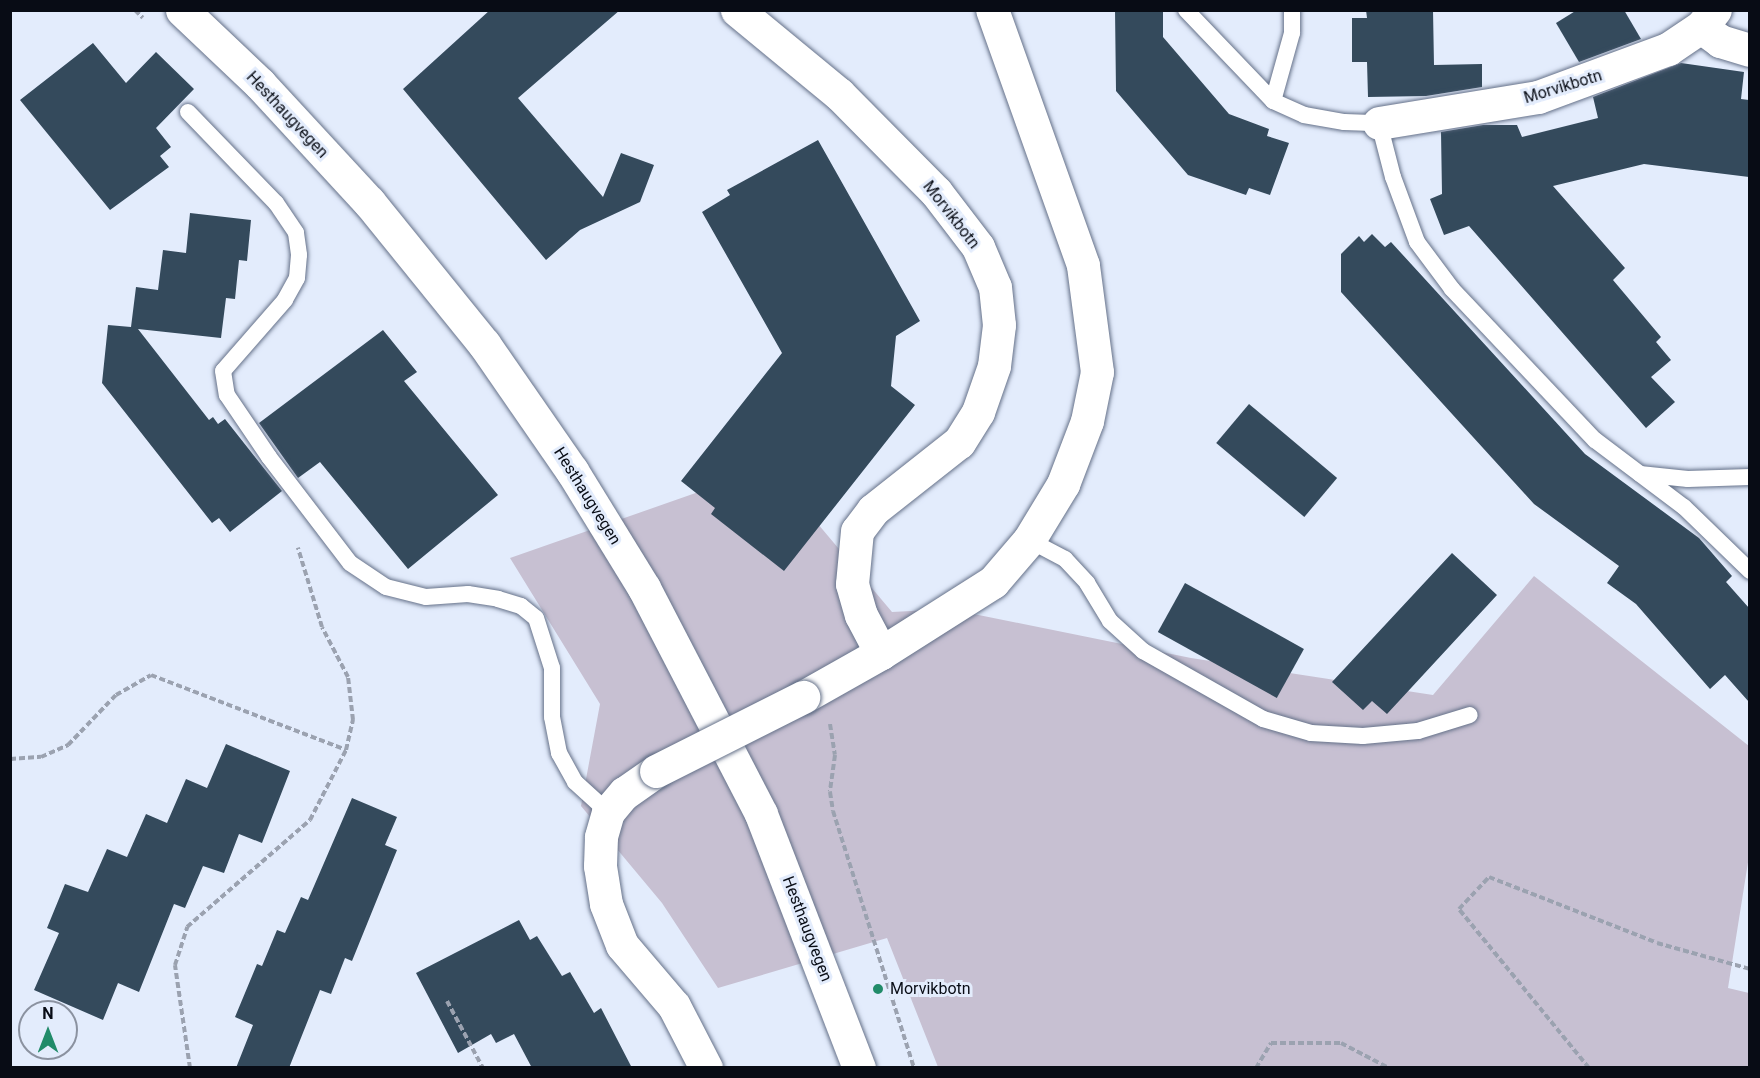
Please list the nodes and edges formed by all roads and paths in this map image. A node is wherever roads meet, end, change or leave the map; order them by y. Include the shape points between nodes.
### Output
1 (135, 10) edge
2 (182, 10) edge
3 (737, 10) edge
4 (992, 10) edge
5 (1186, 10) edge
6 (1292, 10) edge
7 (1708, 19) edge
8 (152, 25) dead end
9 (1749, 50) edge
10 (1273, 101) junction
11 (188, 112) dead end
12 (1379, 123) junction
13 (1640, 474) junction
14 (1749, 477) edge
15 (316, 519) junction
16 (1029, 540) junction
17 (1749, 571) edge
18 (881, 654) junction
19 (809, 694) junction
20 (1470, 715) dead end
21 (346, 750) junction
22 (10, 759) edge
23 (608, 812) junction
24 (1749, 969) edge
25 (447, 1001) dead end
26 (190, 1068) edge
27 (483, 1068) edge
28 (706, 1068) edge
29 (859, 1068) edge
30 (914, 1068) edge
31 (1256, 1068) edge
32 (1389, 1068) edge
33 (1589, 1068) edge

1 - 8 path
2 - 29 street, Hesthaugvegen via 260,84 369,202 484,344 573,471 644,588 761,814
3 - 18 street, Morvikbotn via 839,94 936,192 978,247 995,287 999,325 994,366 978,412 959,442 873,510 857,531 852,584 861,615
4 - 16 street via 1083,265 1097,372 1087,421 1063,484
5 - 10 lane
6 - 10 lane via 1292,33
7 - 9 street, Morvikbotn via 1720,42
7 - 12 street, Morvikbotn via 1668,49 1538,97
10 - 12 lane via 1305,115
11 - 15 lane via 276,203 296,233 297,278 285,300 223,371 227,395
12 - 13 lane via 1404,210 1424,252 1452,289 1542,386 1595,440
13 - 14 lane
13 - 17 lane via 1684,507
15 - 21 path via 300,528 298,547 322,627 339,657 352,694 353,720
15 - 23 lane via 350,563 386,587 426,597 468,594 498,599 521,606 536,618 552,668 552,717 559,753 574,782
16 - 18 street via 993,582
16 - 20 lane via 1065,559 1087,583 1110,621 1143,651 1263,719 1311,733 1363,736 1418,731
18 - 19 street
19 - 23 street, bridge via 656,771 624,793
19 - 30 path via 835,740 830,792 838,833
21 - 22 path via 151,675 116,695 68,745 41,757
21 - 26 path via 310,820 187,927 175,965
23 - 28 street via 601,837 600,866 606,904 622,945 674,1006
24 - 33 path via 1657,943 1489,877 1459,909
25 - 27 path
31 - 32 path via 1271,1043 1341,1043

